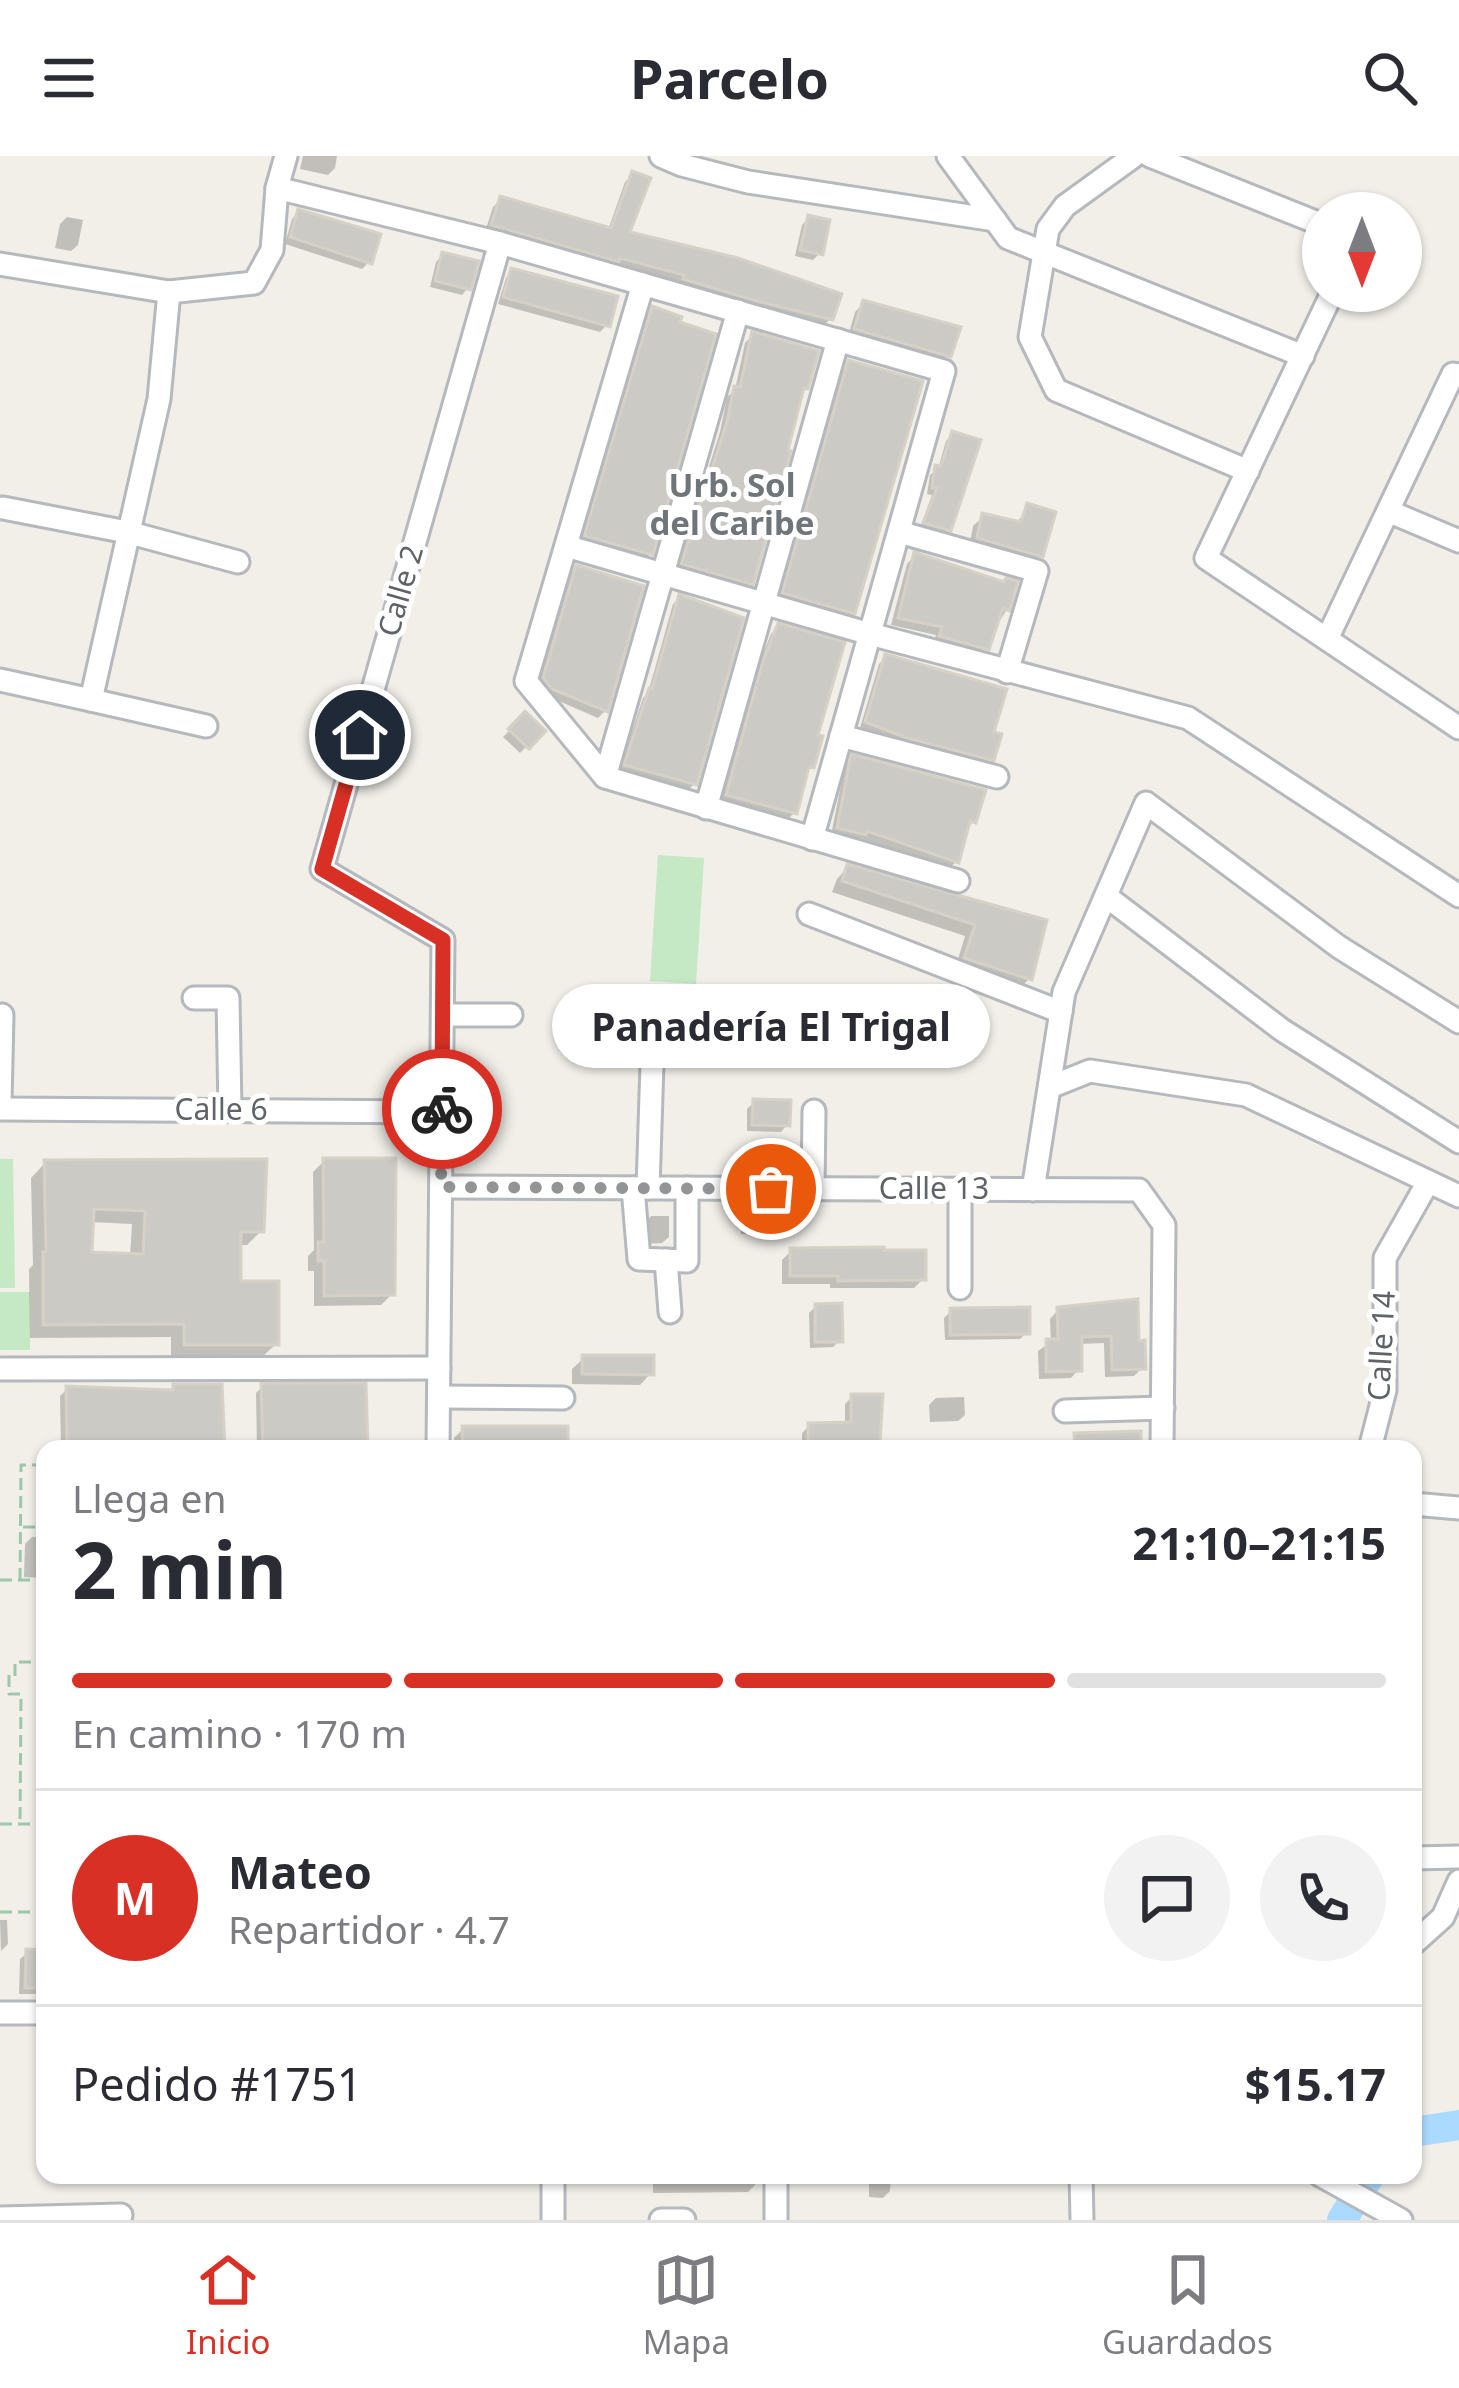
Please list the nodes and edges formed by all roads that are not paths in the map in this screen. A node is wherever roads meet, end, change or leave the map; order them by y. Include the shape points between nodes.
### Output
1 (286, 156) edge
2 (662, 156) edge
3 (948, 156) edge
4 (1134, 156) edge
5 (1150, 156) edge
6 (1202, 165) edge
7 (278, 188) junction
8 (1302, 215) edge
9 (995, 220) junction
10 (500, 243) junction
11 (1043, 252) junction
12 (0, 263) edge
13 (644, 284) junction
14 (169, 292) junction
15 (738, 311) junction
16 (1323, 312) edge
17 (838, 340) junction
18 (1303, 356) junction
19 (1459, 374) edge
20 (1248, 471) junction
21 (3, 508) edge
22 (1388, 511) junction
23 (127, 532) junction
24 (899, 532) junction
25 (1459, 541) edge
26 (566, 546) junction
27 (238, 562) dead end
28 (663, 573) junction
29 (764, 603) junction
30 (870, 634) junction
31 (1327, 639) junction
32 (1007, 672) junction
33 (0, 680) edge
34 (91, 700) junction
35 (206, 726) dead end
36 (1459, 728) edge
37 (841, 736) junction
38 (605, 777) junction
39 (997, 777) dead end
40 (706, 808) junction
41 (812, 839) junction
42 (958, 881) dead end
43 (1106, 896) junction
44 (1459, 896) edge
45 (809, 914) dead end
46 (194, 998) dead end
47 (698, 1001) dead end
48 (1060, 1012) junction
49 (2, 1015) edge
50 (443, 1015) junction
51 (511, 1015) dead end
52 (1459, 1022) edge
53 (1050, 1087) junction
54 (0, 1107) edge
55 (230, 1110) junction
56 (814, 1111) dead end
57 (442, 1112) junction
58 (1459, 1142) edge
59 (1428, 1181) junction
60 (441, 1187) junction
61 (640, 1188) junction
62 (687, 1188) junction
63 (813, 1189) junction
64 (960, 1189) junction
65 (1033, 1190) junction
66 (1459, 1196) edge
67 (666, 1260) junction
68 (960, 1288) dead end
69 (670, 1312) dead end
70 (439, 1368) junction
71 (0, 1369) edge
72 (439, 1397) junction
73 (563, 1398) dead end
74 (1163, 1408) junction
75 (1065, 1412) dead end
76 (438, 1440) edge
77 (1162, 1440) edge
78 (1372, 1440) edge
79 (1422, 1505) edge
80 (1459, 1508) edge
81 (1459, 1857) edge
82 (1422, 1858) edge
83 (1459, 1882) edge
84 (1422, 1936) edge
85 (0, 2013) edge
86 (36, 2013) edge
87 (554, 2184) edge
88 (776, 2184) edge
89 (1081, 2184) edge
90 (1336, 2184) edge
91 (121, 2215) dead end
92 (0, 2218) edge
93 (553, 2220) edge
94 (661, 2220) edge
95 (684, 2220) edge
96 (776, 2220) edge
97 (1082, 2220) edge
98 (1401, 2220) edge

1 - 7 street
2 - 9 street via 748,182
3 - 9 street
4 - 11 street via 1065,206
5 - 6 street
6 - 8 street
7 - 10 street
7 - 14 street via 272,250 254,283
9 - 11 street via 1008,238
10 - 13 street
10 - 50 street, Calle 2 via 322,869 443,940
11 - 18 street
11 - 20 street via 1030,337 1056,390
12 - 14 street
13 - 15 street
13 - 26 street
14 - 23 street via 159,399
15 - 17 street
15 - 28 street
16 - 18 street
17 - 24 street via 944,371
17 - 29 street
18 - 20 street
19 - 22 street
20 - 31 street via 1206,558
21 - 23 street
22 - 25 street
22 - 31 street
23 - 27 street
23 - 34 street
24 - 30 street
24 - 32 street via 1036,571
26 - 28 street
26 - 38 street via 526,681
28 - 29 street
28 - 38 street
29 - 30 street
29 - 40 street
30 - 32 street
30 - 37 street
31 - 36 street
32 - 44 street via 1188,718
33 - 34 street
34 - 35 street
37 - 39 street
37 - 41 street
38 - 40 street
40 - 41 street
41 - 42 street
43 - 48 street
43 - 52 street via 1146,803 1339,947
43 - 58 street via 1282,1030
45 - 48 street
46 - 55 street via 228,998
47 - 61 street via 655,1001
48 - 53 street
49 - 54 street
50 - 51 street
50 - 57 street, Calle 2
53 - 59 street via 1090,1071 1246,1095
53 - 65 street
54 - 55 street, Calle 6
55 - 57 street, Calle 6
56 - 63 street
57 - 60 street, Calle 2
59 - 66 street
59 - 78 street, Calle 14 via 1385,1258 1385,1390
60 - 61 street, Calle 13
60 - 70 street, Calle 2
61 - 62 street, Calle 13
61 - 67 street via 639,1259
62 - 63 street, Calle 13
62 - 67 street via 687,1261
63 - 64 street, Calle 13
64 - 65 street, Calle 13
64 - 68 street
65 - 74 street, Calle 13 via 1138,1190 1164,1225
67 - 69 street
70 - 71 street
70 - 72 street, Calle 2
72 - 73 street
72 - 76 street, Calle 2
74 - 75 street
74 - 77 street
79 - 80 street
81 - 82 street
83 - 84 street via 1443,1917
85 - 86 street
87 - 93 street
88 - 96 street
89 - 97 street
90 - 98 street
91 - 92 street
94 - 95 street

